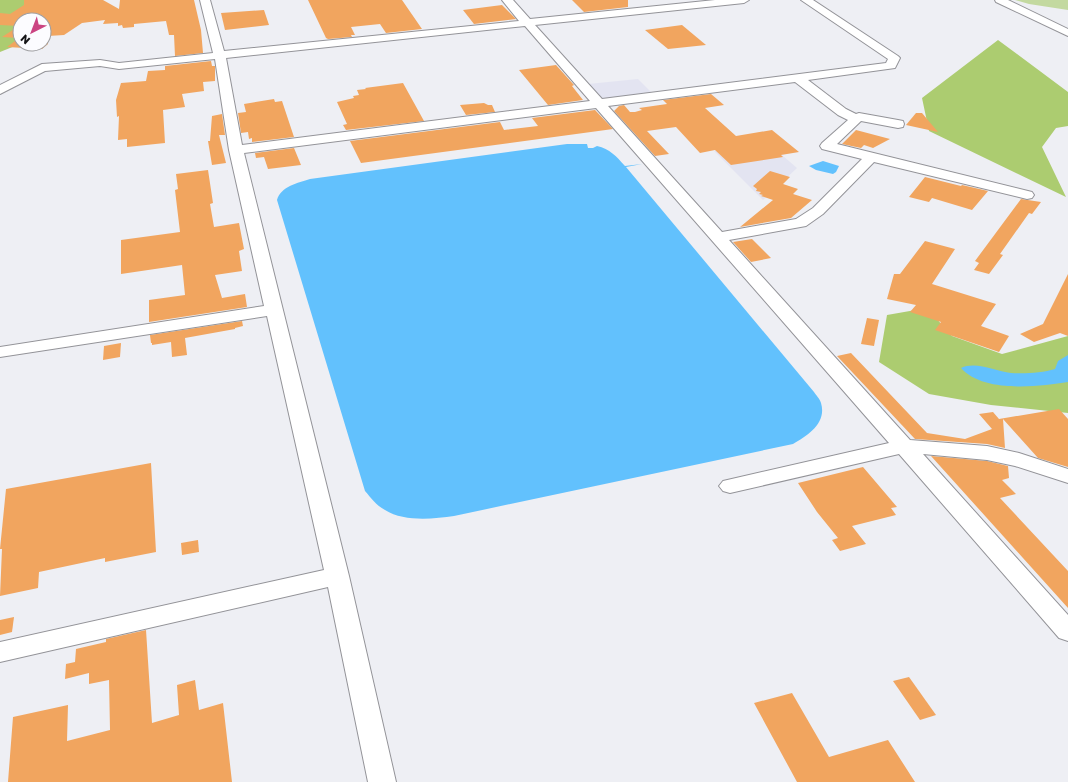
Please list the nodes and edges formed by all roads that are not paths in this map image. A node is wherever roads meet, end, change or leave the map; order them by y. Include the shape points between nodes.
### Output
1 (205, 0) edge
2 (507, 0) edge
3 (744, 0) edge
4 (806, 0) edge
5 (1000, 0) edge
6 (528, 22) junction
7 (1068, 33) edge
8 (220, 56) junction
9 (799, 79) junction
10 (0, 90) edge
11 (599, 104) junction
12 (856, 119) junction
13 (898, 124) dead end
14 (236, 150) junction
15 (872, 157) junction
16 (1027, 195) dead end
17 (717, 237) junction
18 (273, 310) junction
19 (0, 352) edge
20 (904, 446) junction
21 (1068, 476) edge
22 (730, 486) dead end
23 (337, 576) junction
24 (1068, 630) edge
25 (0, 652) edge
26 (382, 782) edge

1 - 8 street
2 - 6 street
3 - 6 street
4 - 9 street via 894,58 891,66
5 - 7 street
6 - 8 street
6 - 11 street
8 - 10 street via 119,66 100,63 42,68
8 - 14 street
9 - 11 street
9 - 12 street via 842,112
11 - 14 street
11 - 17 street
12 - 13 street via 859,117
12 - 15 street via 827,146
14 - 18 street
15 - 16 street
15 - 17 street via 818,211 801,223
17 - 20 street
18 - 19 street
18 - 23 street
20 - 21 street via 987,453 1019,460
20 - 22 street
20 - 24 street
23 - 25 street
23 - 26 street

